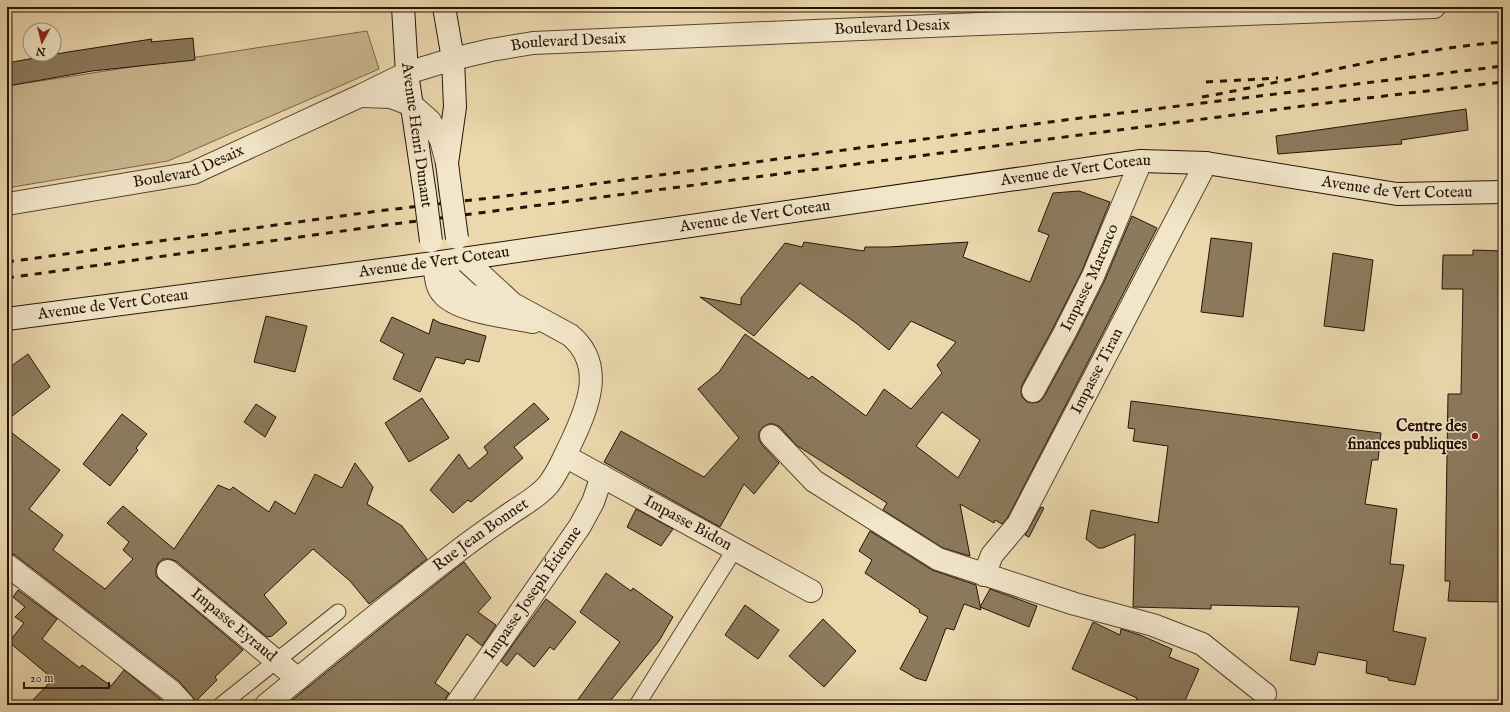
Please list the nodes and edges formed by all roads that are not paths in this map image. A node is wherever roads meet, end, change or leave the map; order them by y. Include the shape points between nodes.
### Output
1 (403, 7) edge
2 (444, 7) edge
3 (1434, 7) edge
4 (1235, 11) edge
5 (1012, 15) edge
6 (453, 59) junction
7 (407, 73) junction
8 (360, 96) junction
9 (412, 105) junction
10 (1141, 161) junction
11 (448, 163) junction
12 (1206, 163) junction
13 (1503, 192) edge
14 (7, 204) edge
15 (464, 259) junction
16 (434, 263) junction
17 (513, 304) junction
18 (7, 318) edge
19 (550, 325) junction
20 (1033, 391) dead end
21 (771, 436) dead end
22 (565, 456) junction
23 (602, 476) junction
24 (735, 549) junction
25 (7, 565) edge
26 (168, 571) dead end
27 (984, 575) junction
28 (811, 591) dead end
29 (338, 612) dead end
30 (277, 661) junction
31 (298, 679) junction
32 (1265, 694) dead end
33 (183, 704) edge
34 (221, 705) edge
35 (266, 705) edge
36 (456, 705) edge
37 (637, 705) edge

1 - 7 street, Avenue Henri Dunant
2 - 6 street, Avenue Henri Dunant
3 - 4 street, Boulevard Desaix
4 - 5 street, Boulevard Desaix
5 - 6 street, Boulevard Desaix via 533,44
6 - 7 street, Boulevard Desaix
6 - 11 street, Avenue Henri Dunant via 455,107
7 - 8 street, Boulevard Desaix
7 - 9 street, Avenue Henri Dunant
8 - 9 street, Boulevard Desaix via 391,97
8 - 14 street, Boulevard Desaix via 193,173
9 - 11 street, Boulevard Desaix via 430,121 441,140
9 - 16 street, Avenue Henri Dunant, bridge
10 - 12 street, Avenue de Vert Coteau
10 - 15 street, Avenue de Vert Coteau
10 - 20 street, Impasse Marenco via 1093,276
11 - 15 street, Avenue Henri Dunant, bridge via 457,238
12 - 13 street, Avenue de Vert Coteau via 1397,194
12 - 27 street, Impasse Tiran via 1018,524 992,555
15 - 16 street, Avenue de Vert Coteau
15 - 17 street, Rue Jean Bonnet
16 - 17 street, Rue Jean Bonnet via 471,296
16 - 18 street, Avenue de Vert Coteau
16 - 19 street, Rue Jean Bonnet via 441,293 456,304
17 - 19 street, Rue Jean Bonnet
19 - 22 street, Rue Jean Bonnet via 578,341 590,369 591,390 588,401
21 - 27 street via 814,481 938,560
22 - 23 street, Impasse Bidon
22 - 31 street, Rue Jean Bonnet via 553,479 540,493 458,551
23 - 24 street, Impasse Bidon
23 - 36 street, Impasse Joseph Étienne via 593,502 580,526
24 - 28 street, Impasse Bidon
24 - 37 lane
25 - 33 street via 171,691
26 - 30 street, Impasse Eyraud
27 - 32 street via 1153,625 1202,644
29 - 30 lane
30 - 31 street, Impasse Eyraud
30 - 34 lane
31 - 35 street, Rue Jean Bonnet

